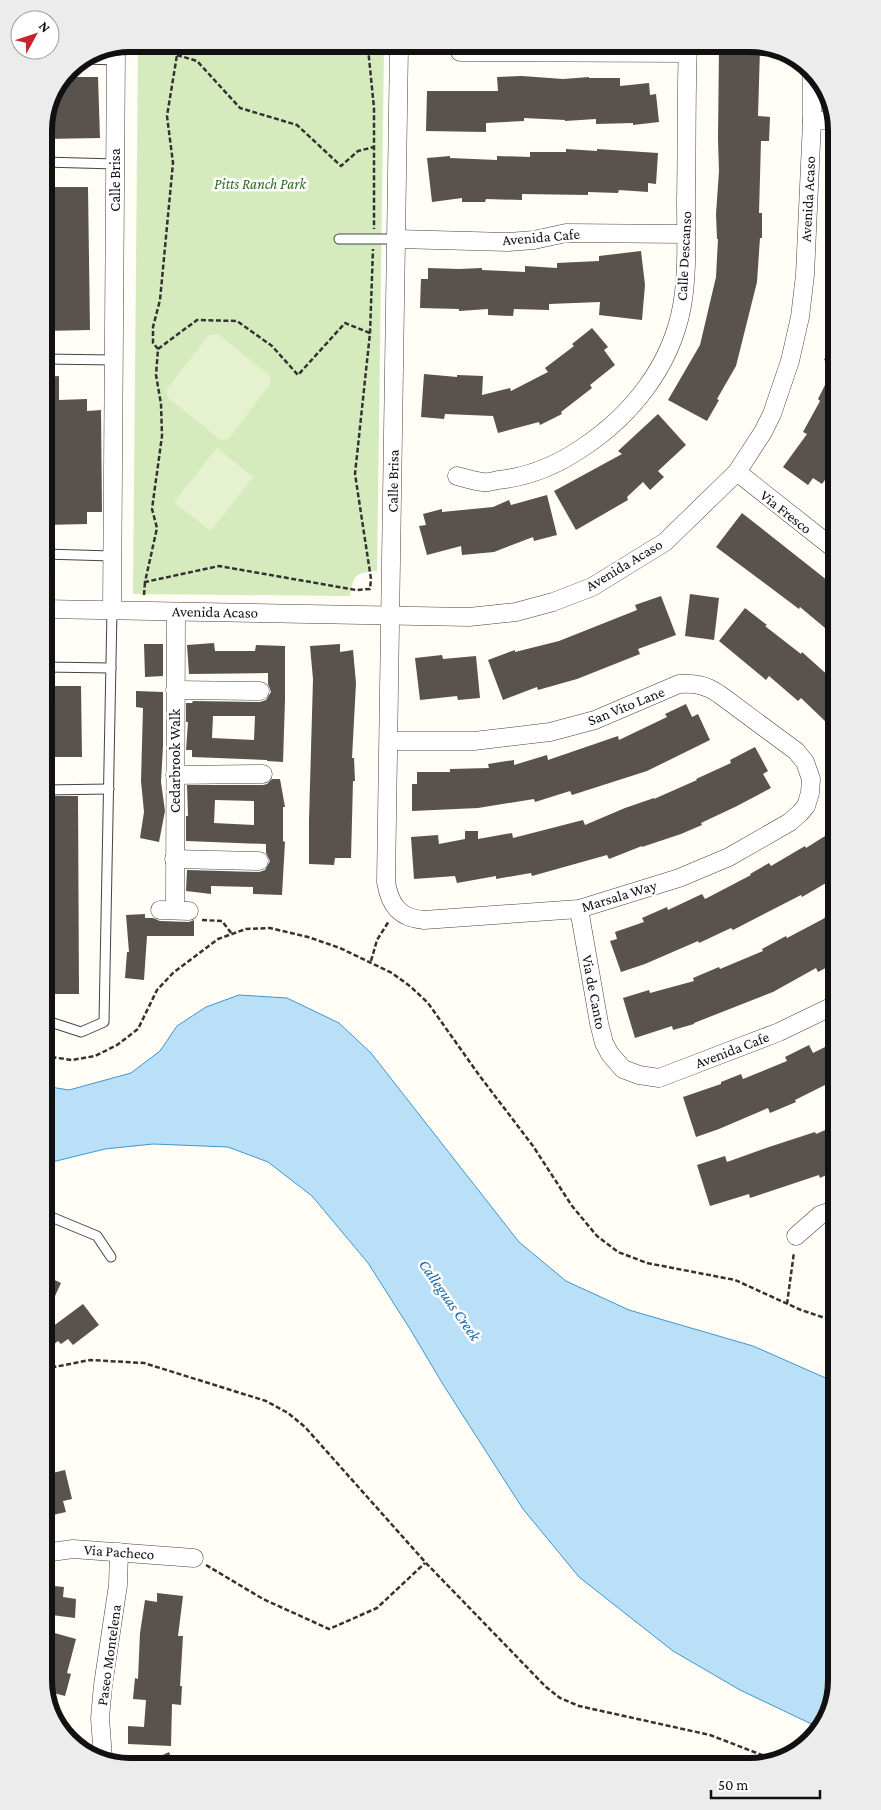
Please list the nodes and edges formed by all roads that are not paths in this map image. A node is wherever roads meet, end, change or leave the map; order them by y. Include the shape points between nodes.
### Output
1 (399, 52) edge
2 (687, 53) edge
3 (116, 55) edge
4 (812, 83) edge
5 (827, 120) edge
6 (812, 121) junction
7 (53, 162) edge
8 (115, 164) junction
9 (686, 234) junction
10 (339, 239) dead end
11 (397, 239) junction
12 (53, 359) edge
13 (114, 360) junction
14 (736, 472) junction
15 (457, 476) dead end
16 (828, 538) edge
17 (53, 554) edge
18 (112, 556) junction
19 (53, 609) edge
20 (112, 610) junction
21 (176, 612) junction
22 (391, 614) junction
23 (53, 667) edge
24 (111, 668) junction
25 (175, 690) junction
26 (260, 691) dead end
27 (389, 741) junction
28 (175, 774) junction
29 (263, 774) dead end
30 (109, 789) junction
31 (53, 790) edge
32 (810, 793) joint
33 (174, 859) junction
34 (259, 861) dead end
35 (579, 909) junction
36 (175, 911) road end
37 (399, 912) joint
38 (828, 1008) edge
39 (53, 1023) edge
40 (623, 1069) joint
41 (828, 1212) edge
42 (53, 1218) edge
43 (796, 1236) road end
44 (111, 1257) dead end
45 (53, 1552) edge
46 (119, 1552) junction
47 (194, 1558) road end
48 (103, 1752) edge

1 - 11 street, Calle Brisa
2 - 9 street, Calle Descanso
3 - 8 street, Calle Brisa
4 - 6 street, Avenida Acaso
5 - 6 street
6 - 14 street, Avenida Acaso via 800,317 790,361 772,414
7 - 8 lane
8 - 13 street, Calle Brisa
9 - 11 street, Avenida Cafe via 566,233 508,242
9 - 15 street, Calle Descanso via 685,285 676,329 653,380 634,403 596,439 551,466 520,478 484,482
10 - 11 lane
11 - 22 street, Calle Brisa
12 - 13 lane
13 - 18 street, Calle Brisa
14 - 16 street, Via Fresco
14 - 22 street, Avenida Acaso via 665,542 592,587 516,612 469,617
17 - 18 lane
18 - 20 street, Calle Brisa
19 - 20 street, Avenida Acaso
20 - 21 street, Avenida Acaso
20 - 24 lane
21 - 22 street, Avenida Acaso
21 - 25 street, Cedarbrook Walk
22 - 27 street, Calle Brisa
23 - 24 lane
24 - 30 lane
25 - 26 street
25 - 28 street, Cedarbrook Walk
27 - 32 street, San Vito Lane via 474,741 550,732 595,720 679,684 694,684 719,694 796,751 809,770
27 - 37 street, Calle Brisa via 386,882 389,898
28 - 29 street
28 - 33 street, Cedarbrook Walk
30 - 31 lane
30 - 39 lane via 104,1022 81,1032
32 - 35 street, Marsala Way via 806,806 790,822 729,857 679,878
33 - 34 street
33 - 36 street, Cedarbrook Walk
35 - 37 street, Marsala Way via 424,920
35 - 40 street, Via de Canto via 604,1043
38 - 40 street, Avenida Cafe via 779,1032 659,1078
41 - 43 street
42 - 44 lane via 97,1236
45 - 46 street, Via Pacheco via 72,1549
46 - 47 street, Via Pacheco
46 - 48 street, Paseo Montelena via 118,1585 100,1718

